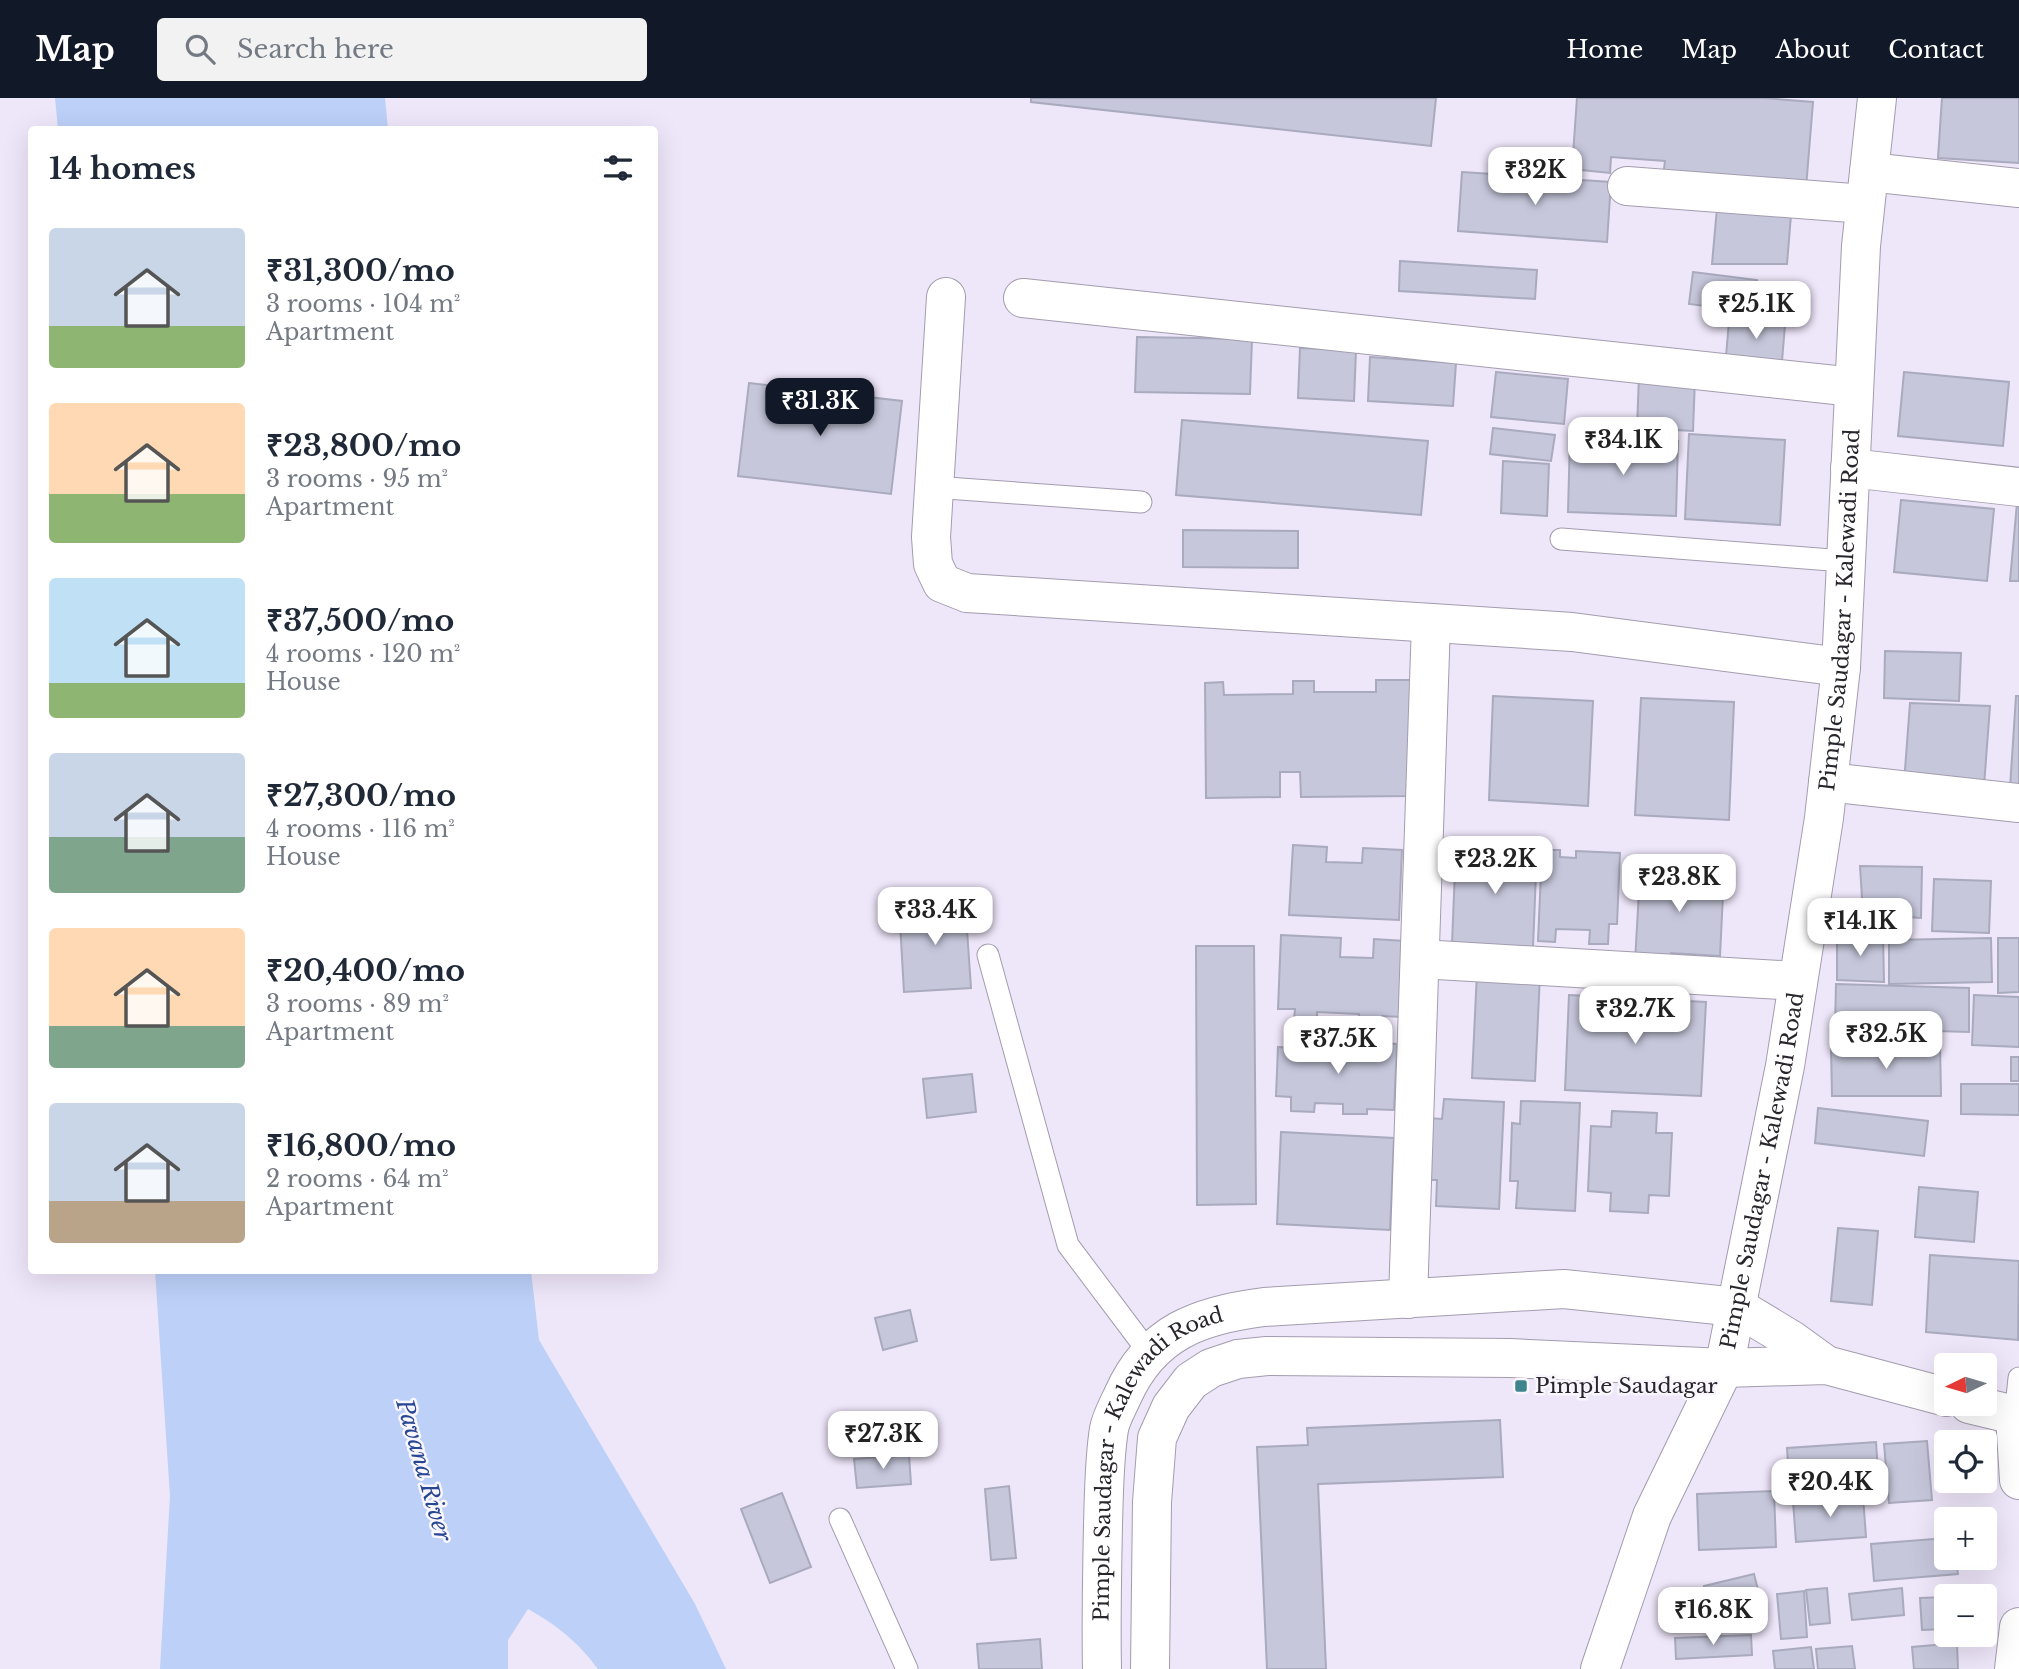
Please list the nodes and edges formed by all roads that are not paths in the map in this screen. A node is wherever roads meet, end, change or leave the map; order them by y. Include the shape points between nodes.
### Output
1 (1877, 98) edge
2 (1627, 186) dead end
3 (1867, 188) junction
4 (2019, 188) edge
5 (946, 297) dead end
6 (1023, 298) dead end
7 (1854, 387) junction
8 (1850, 468) junction
9 (2019, 486) edge
10 (933, 487) junction
11 (1141, 502) dead end
12 (1561, 539) dead end
13 (1844, 561) junction
14 (1432, 623) junction
15 (1840, 667) junction
16 (1828, 782) junction
17 (2019, 803) edge
18 (988, 956) dead end
19 (1420, 959) junction
20 (1798, 981) junction
21 (1408, 1299) junction
22 (1737, 1307) junction
23 (1150, 1354) junction
24 (1826, 1365) junction
25 (1724, 1368) junction
26 (2019, 1378) edge
27 (1934, 1394) edge
28 (1997, 1411) edge
29 (2017, 1416) edge
30 (2019, 1480) edge
31 (840, 1519) dead end
32 (2019, 1627) edge
33 (907, 1669) edge
34 (1102, 1669) edge
35 (1150, 1669) edge
36 (1600, 1669) edge
37 (2014, 1669) edge

1 - 3 street, Pimple Saudagar - Kalewadi Road
2 - 3 street
3 - 4 street
3 - 7 street, Pimple Saudagar - Kalewadi Road
5 - 10 street
6 - 7 street
7 - 8 street, Pimple Saudagar - Kalewadi Road
8 - 9 street
8 - 13 street, Pimple Saudagar - Kalewadi Road
10 - 11 lane
10 - 14 street via 933,564 942,583 967,593
12 - 13 lane
13 - 15 street, Pimple Saudagar - Kalewadi Road
14 - 15 street via 1572,632
14 - 19 street
15 - 16 street, Pimple Saudagar - Kalewadi Road
16 - 17 street
16 - 20 street, Pimple Saudagar - Kalewadi Road
18 - 23 lane via 1068,1245
19 - 20 street
19 - 21 street
20 - 22 street, Pimple Saudagar - Kalewadi Road
21 - 22 street, Pimple Saudagar - Kalewadi Road via 1564,1289
21 - 23 street, Pimple Saudagar - Kalewadi Road via 1228,1312 1191,1324
22 - 24 street
22 - 25 street, Pimple Saudagar - Kalewadi Road
23 - 34 street, Pimple Saudagar - Kalewadi Road via 1129,1382 1109,1426
24 - 25 street
24 - 27 street
25 - 35 street, Pimple Saudagar - Kalewadi Road via 1510,1358 1267,1356 1211,1368 1191,1381 1171,1407 1157,1438
25 - 36 street via 1652,1516
26 - 29 lane
28 - 29 street
29 - 30 street
31 - 33 lane
32 - 37 street

